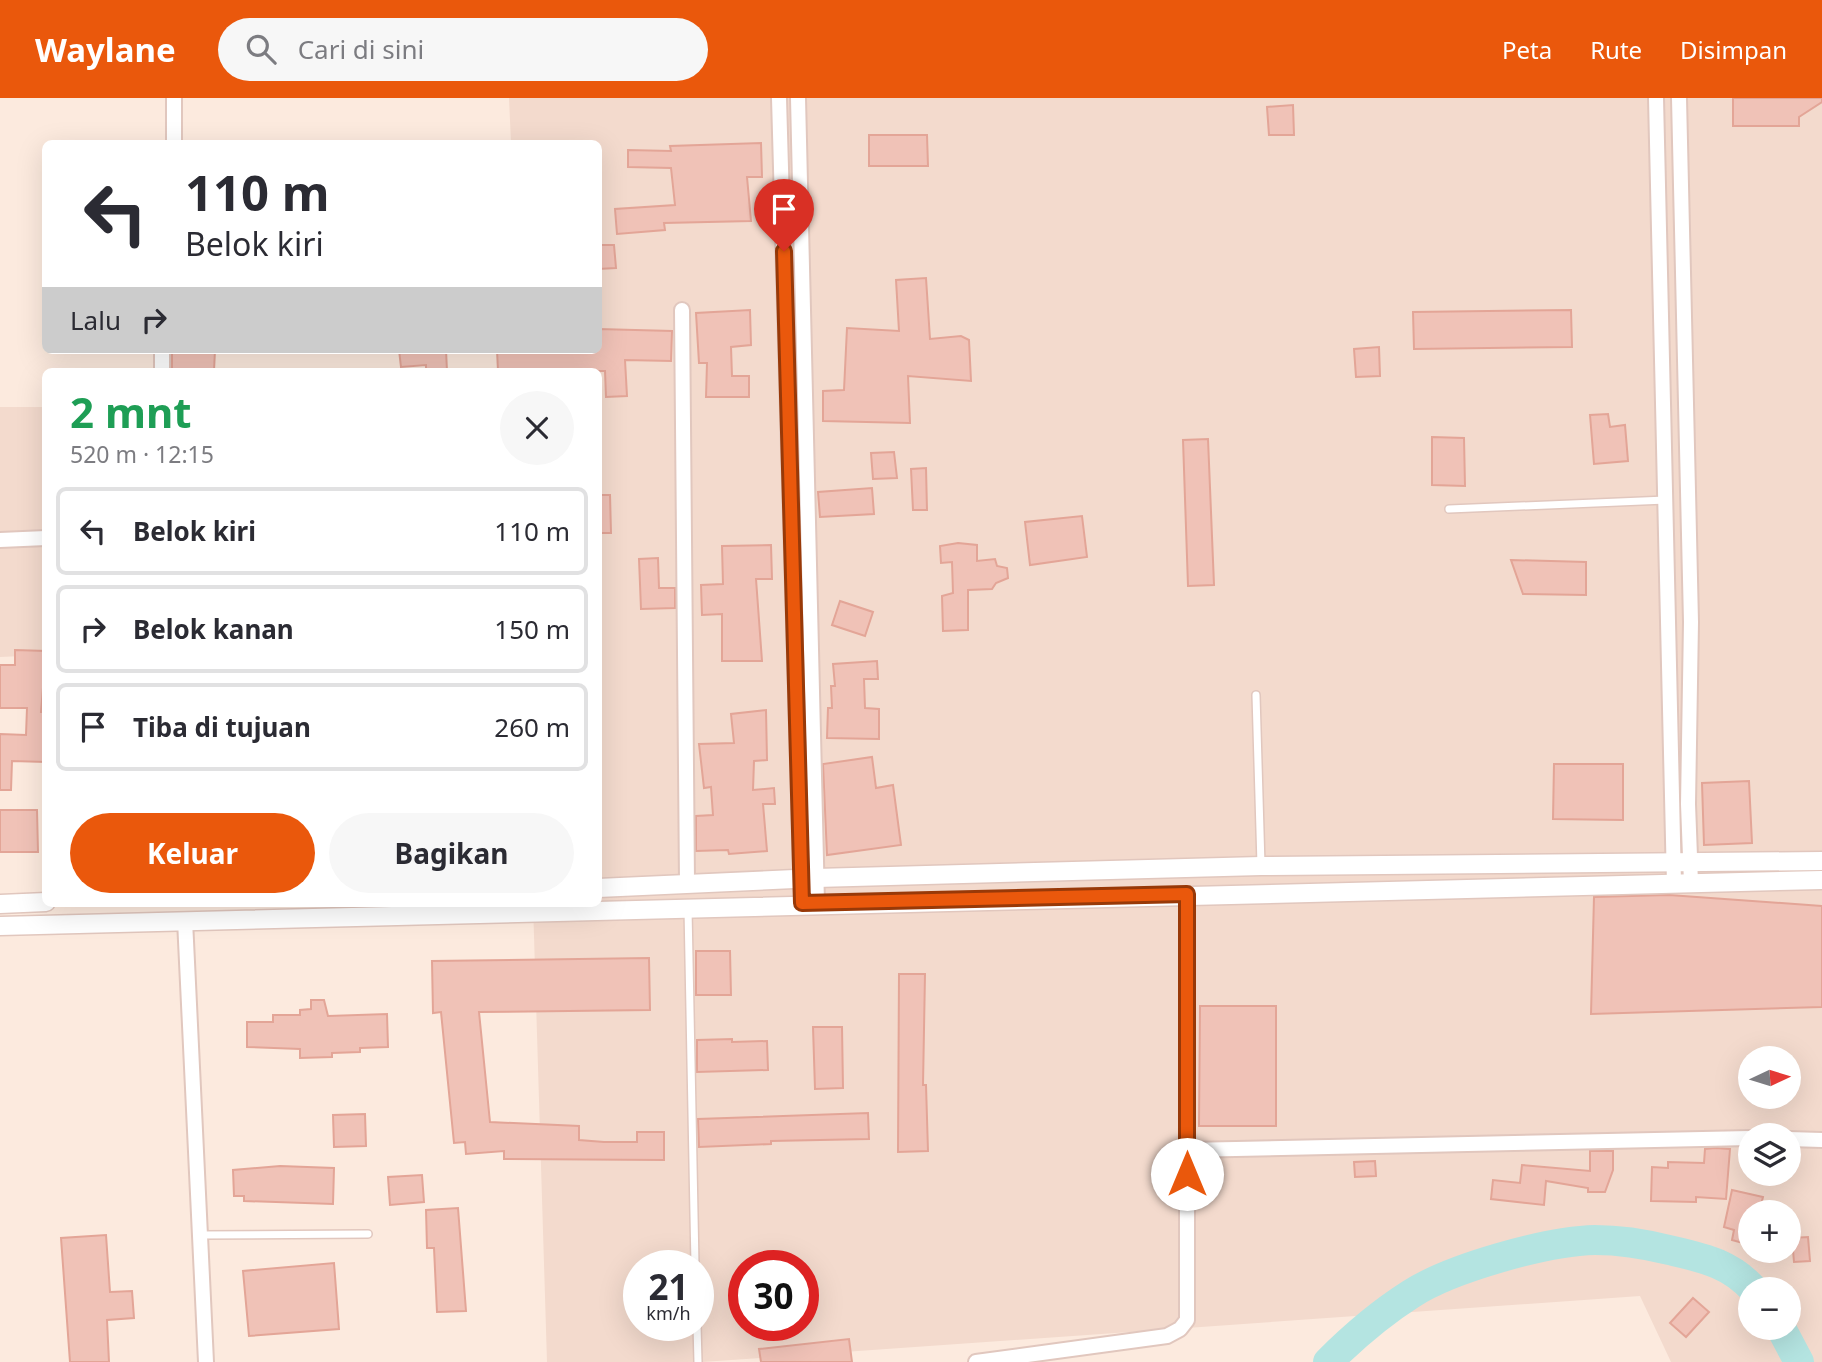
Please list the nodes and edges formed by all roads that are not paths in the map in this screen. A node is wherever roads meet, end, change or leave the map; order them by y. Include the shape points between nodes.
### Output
1 (174, 98) edge
2 (779, 98) edge
3 (798, 98) edge
4 (1656, 98) edge
5 (1679, 98) edge
6 (174, 140) edge
7 (785, 276) junction
8 (802, 276) junction
9 (682, 310) dead end
10 (1666, 499) junction
11 (1449, 509) dead end
12 (42, 538) edge
13 (0, 540) edge
14 (1256, 695) dead end
15 (1822, 861) edge
16 (1261, 866) junction
17 (1682, 874) junction
18 (808, 878) junction
19 (1822, 880) edge
20 (687, 882) junction
21 (602, 888) edge
22 (1187, 894) junction
23 (42, 902) edge
24 (810, 903) junction
25 (0, 904) edge
26 (688, 908) junction
27 (489, 909) edge
28 (185, 920) junction
29 (0, 926) edge
30 (1738, 1138) edge
31 (1801, 1139) edge
32 (1822, 1140) edge
33 (1187, 1150) junction
34 (368, 1234) dead end
35 (199, 1235) junction
36 (695, 1250) edge
37 (697, 1341) edge
38 (206, 1362) edge
39 (698, 1362) edge
40 (976, 1362) edge

1 - 6 street
2 - 7 street
3 - 8 street
4 - 10 street
5 - 17 street via 1691,622
7 - 8 street
7 - 18 street
8 - 18 street
9 - 20 street
10 - 11 lane
10 - 17 street
12 - 13 street
14 - 16 lane
15 - 17 street
16 - 17 street
16 - 18 street
17 - 19 street
17 - 22 street
18 - 20 street
18 - 24 street
20 - 21 street
22 - 24 street
22 - 33 street
23 - 25 street
24 - 26 street
26 - 27 street
26 - 36 lane
27 - 28 street
28 - 29 street
28 - 35 street
30 - 33 street
31 - 32 street
33 - 40 street via 1187,1320 1180,1329 1167,1336
34 - 35 lane
35 - 38 street
37 - 39 lane

